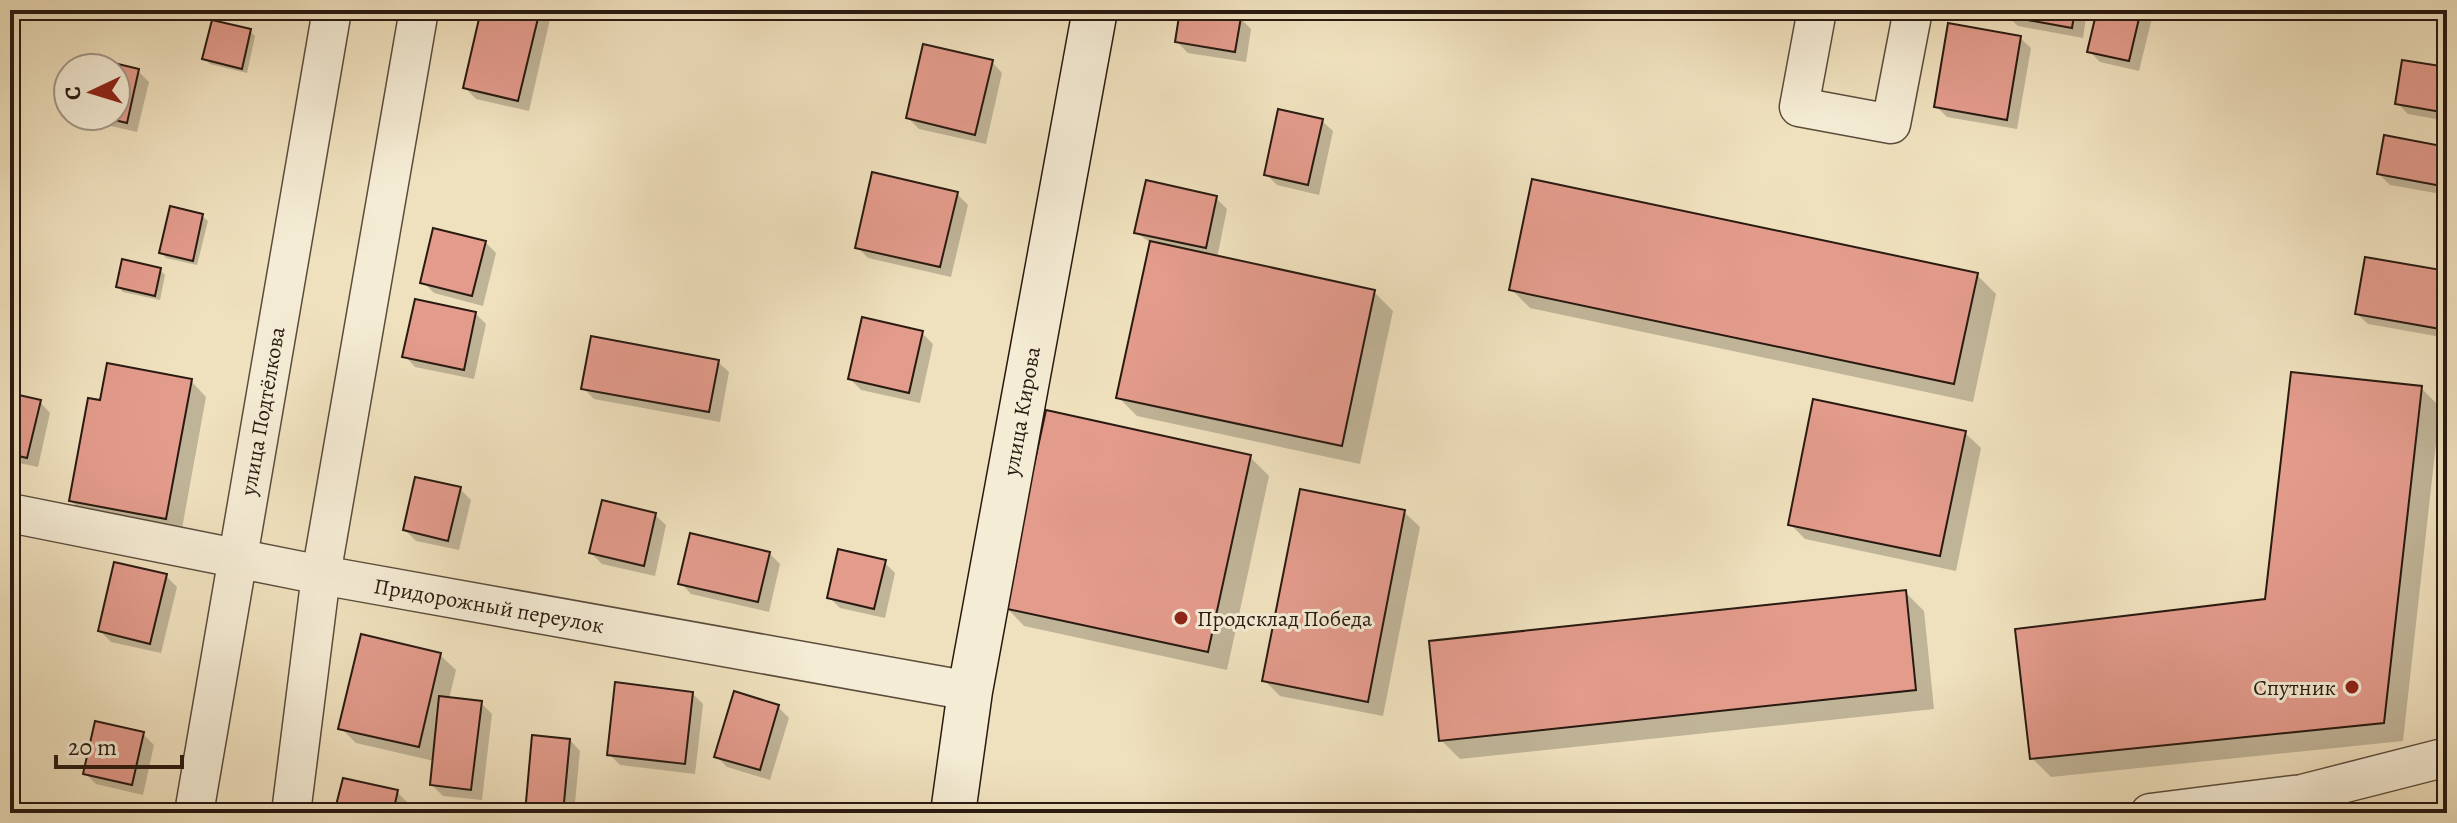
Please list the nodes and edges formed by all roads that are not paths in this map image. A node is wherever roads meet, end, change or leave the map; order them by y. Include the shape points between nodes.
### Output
1 (332, 10) edge
2 (419, 10) edge
3 (1095, 10) edge
4 (1817, 10) edge
5 (1913, 10) edge
6 (10, 513) edge
7 (237, 558) junction
8 (321, 575) junction
9 (970, 691) junction
10 (2447, 757) edge
11 (194, 813) edge
12 (291, 813) edge
13 (953, 813) edge
14 (2150, 813) edge

1 - 7 street, улица Подтёлкова
2 - 8 street
3 - 9 street, улица Кирова
4 - 5 street via 1799,107 1891,124
6 - 7 street, Придорожный переулок
7 - 8 street, Придорожный переулок
7 - 11 street, улица Подтёлкова
8 - 9 street, Придорожный переулок
8 - 12 street
9 - 13 street, улица Кирова
10 - 14 street via 2302,794

